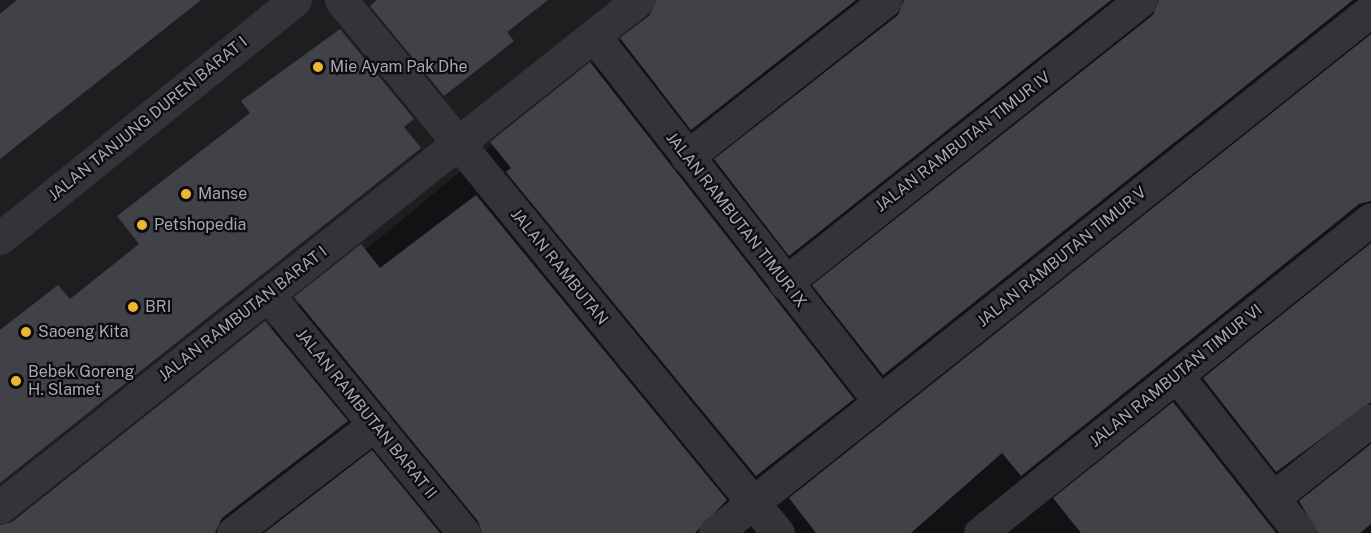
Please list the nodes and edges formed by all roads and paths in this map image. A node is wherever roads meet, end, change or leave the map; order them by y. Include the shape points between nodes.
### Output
1 (296, 0) edge
2 (341, 0) edge
3 (638, 0) edge
4 (886, 0) edge
5 (1142, 0) edge
6 (1371, 10) edge
7 (594, 36) junction
8 (458, 143) junction
9 (687, 157) junction
10 (1371, 219) edge
11 (0, 238) edge
12 (785, 283) junction
13 (267, 294) junction
14 (1177, 376) junction
15 (880, 402) junction
16 (1371, 420) edge
17 (375, 424) junction
18 (1273, 498) junction
19 (753, 502) junction
20 (0, 507) edge
21 (1002, 526) edge
22 (233, 533) edge
23 (464, 533) edge
24 (715, 533) edge
25 (778, 533) edge
26 (1300, 533) edge

1 - 11 street, JALAN TANJUNG DUREN BARAT I
2 - 8 street, JALAN RAMBUTAN
3 - 7 street, JALAN RAMBUTAN BARAT I
4 - 9 street
5 - 12 street, JALAN RAMBUTAN TIMUR IV
6 - 15 street, JALAN RAMBUTAN TIMUR V
7 - 8 street, JALAN RAMBUTAN BARAT I
7 - 9 street, JALAN RAMBUTAN TIMUR IX
8 - 13 street, JALAN RAMBUTAN BARAT I
8 - 19 street, JALAN RAMBUTAN
9 - 12 street, JALAN RAMBUTAN TIMUR IX
10 - 14 street, JALAN RAMBUTAN TIMUR VI
12 - 15 street, JALAN RAMBUTAN TIMUR IX
13 - 17 street, JALAN RAMBUTAN BARAT II
13 - 20 street, JALAN RAMBUTAN BARAT I
14 - 18 street
14 - 21 street, JALAN RAMBUTAN TIMUR VI
15 - 19 street, JALAN RAMBUTAN TIMUR V
16 - 18 street
17 - 22 street
17 - 23 street, JALAN RAMBUTAN BARAT II
18 - 26 street
19 - 24 street, JALAN RAMBUTAN TIMUR V
19 - 25 street, JALAN RAMBUTAN

